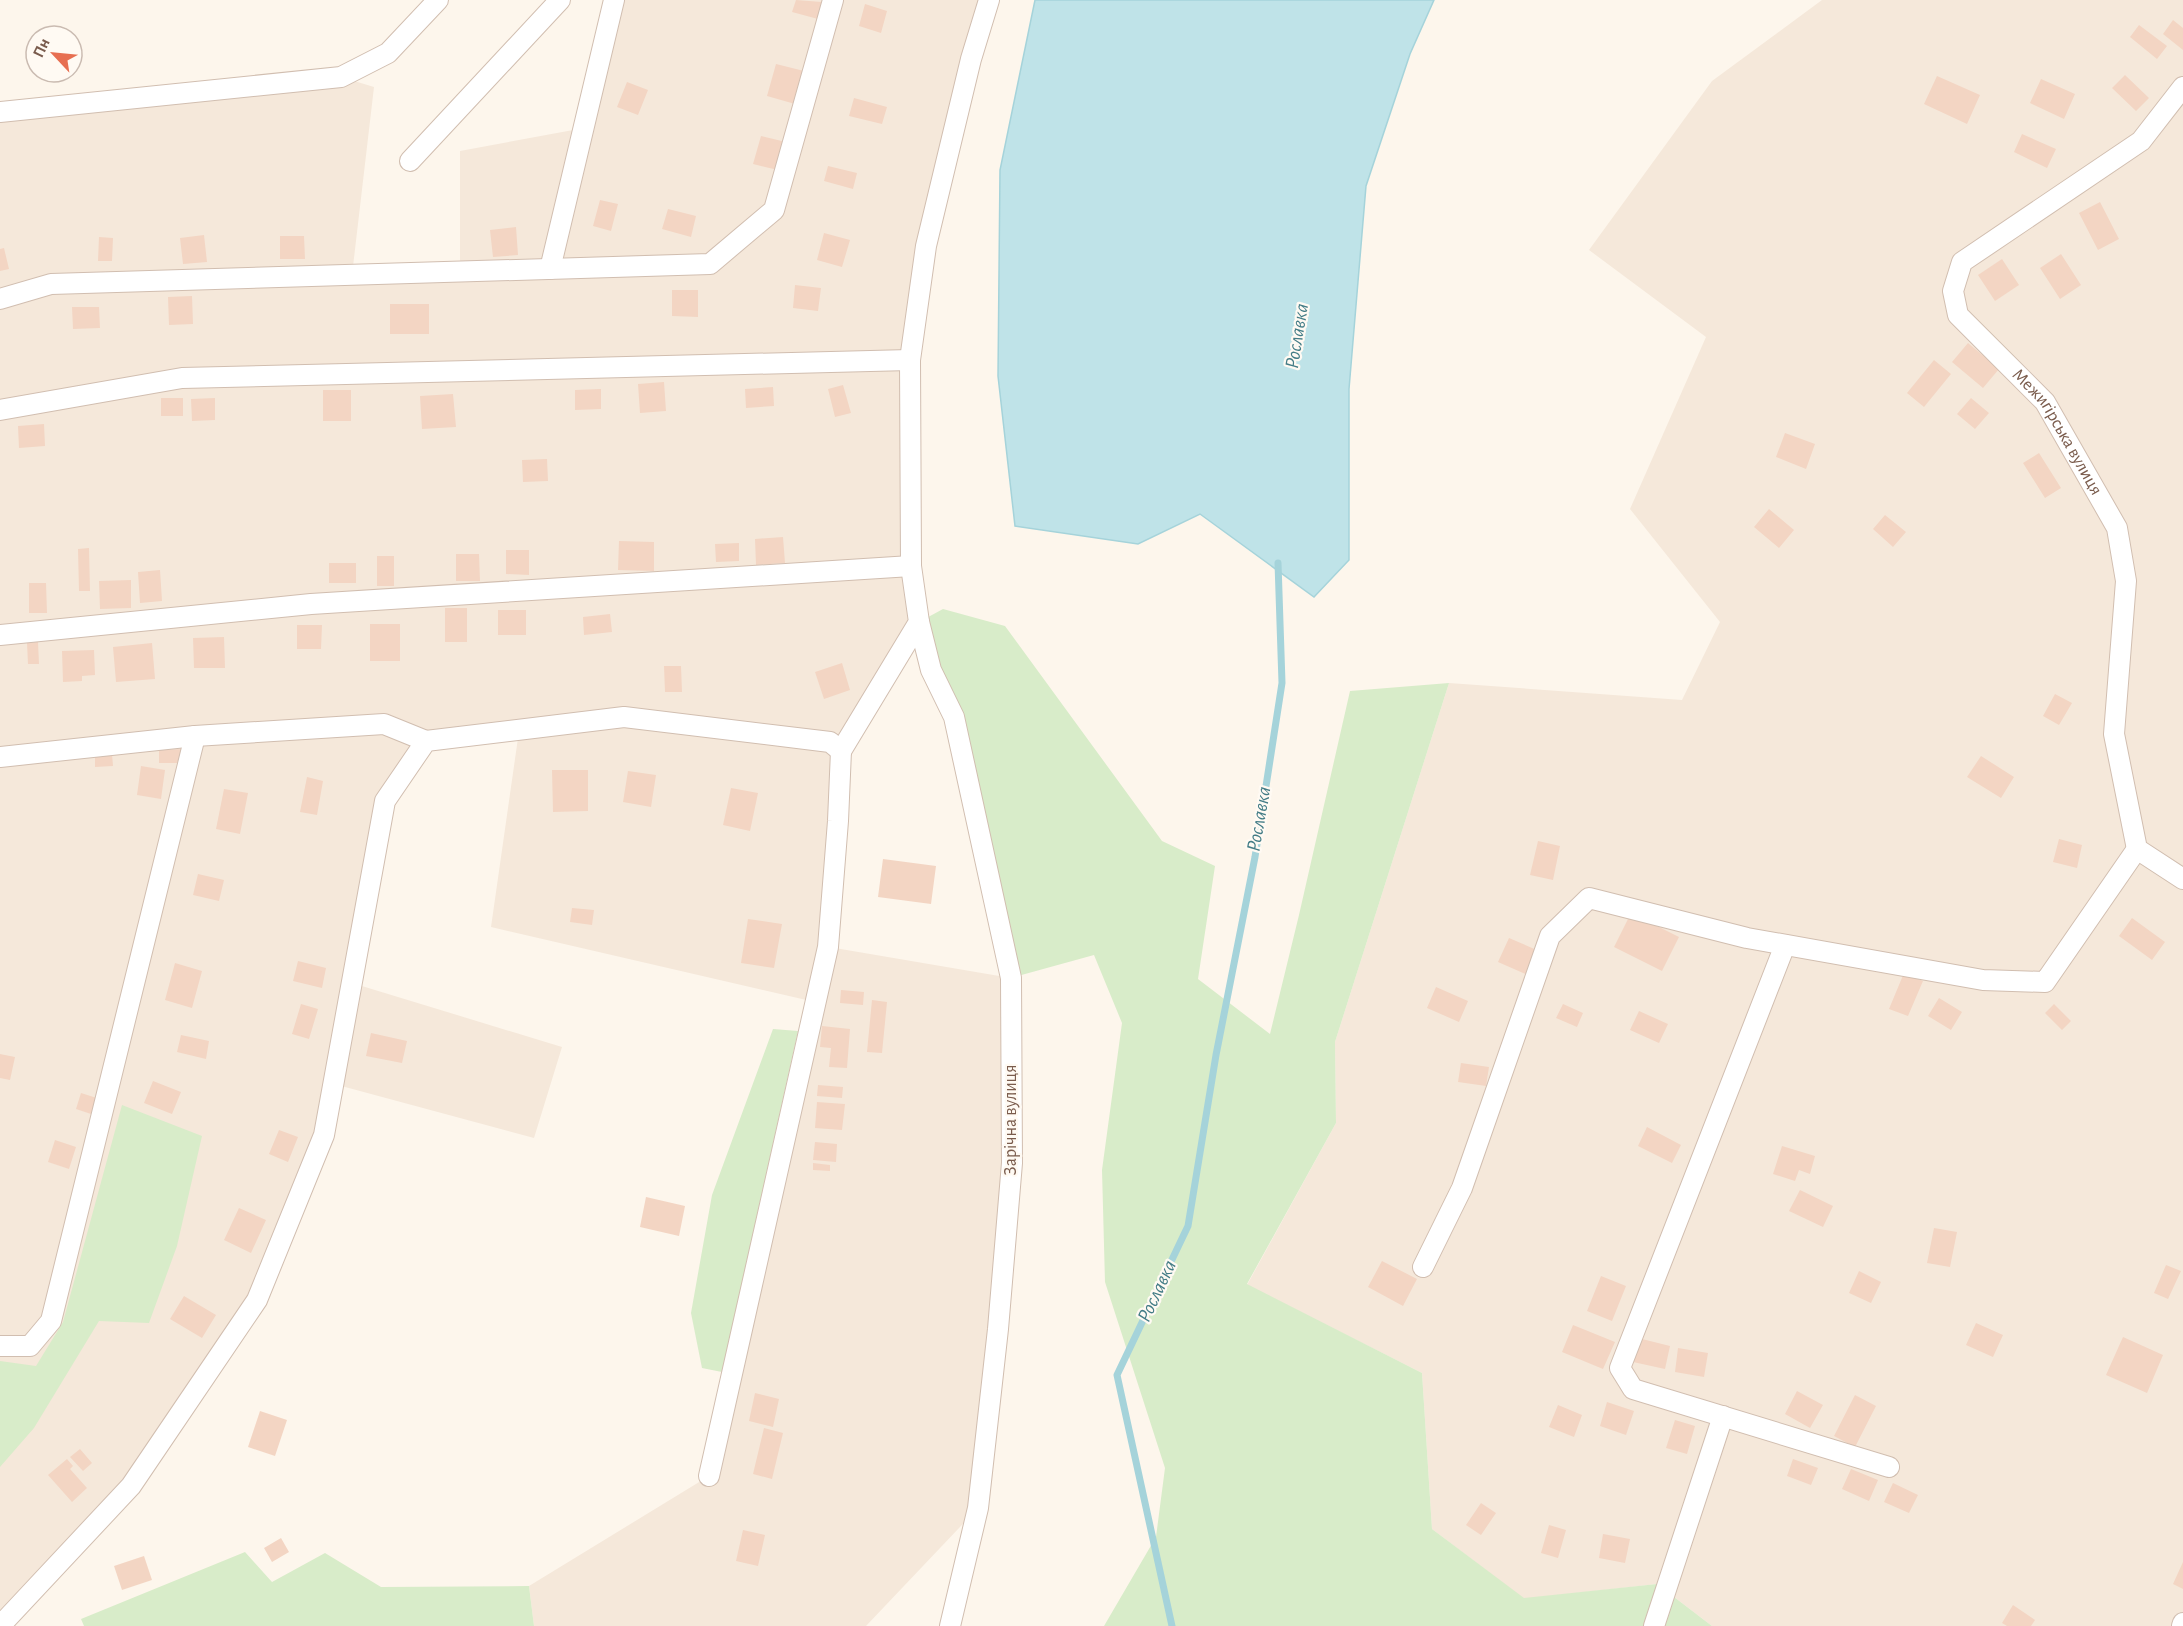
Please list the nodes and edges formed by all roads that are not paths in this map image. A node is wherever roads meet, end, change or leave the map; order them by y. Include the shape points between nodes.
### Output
1 (438, 0) edge
2 (560, 0) edge
3 (614, 0) edge
4 (833, 0) edge
5 (989, 0) edge
6 (2183, 87) edge
7 (0, 112) edge
8 (410, 161) dead end
9 (550, 269) junction
10 (0, 299) edge
11 (910, 360) junction
12 (0, 410) edge
13 (911, 566) junction
14 (919, 622) junction
15 (0, 634) edge
16 (195, 736) junction
17 (426, 741) junction
18 (841, 751) junction
19 (0, 758) edge
20 (2137, 849) junction
21 (2183, 879) edge
22 (1785, 945) junction
23 (1423, 1267) dead end
24 (0, 1346) edge
25 (1723, 1416) junction
26 (1889, 1467) dead end
27 (709, 1476) dead end
28 (0, 1626) edge
29 (950, 1626) edge
30 (1654, 1626) edge

1 - 7 street via 388,53 341,77
2 - 8 street
3 - 9 street
4 - 9 street via 774,210 710,264
5 - 11 street, Зарічна вулиця via 926,246
6 - 20 street, Межигірська вулиця via 2141,141 1962,262 1953,291 1958,315 2045,402 2117,528 2126,581 2114,734
9 - 10 street via 51,284
11 - 12 street via 182,378
11 - 13 street, Зарічна вулиця
13 - 14 street, Зарічна вулиця
13 - 15 street via 311,604
14 - 18 street
14 - 29 street, Зарічна вулиця via 932,670 954,717 1011,978 1012,1163 998,1329 978,1508
16 - 17 street via 384,724
16 - 19 street
16 - 24 street via 51,1321 30,1346
17 - 18 street via 624,717 830,742
17 - 28 street via 385,801 324,1135 257,1300 131,1486
18 - 27 street via 828,947
20 - 21 street
20 - 22 street via 2045,982 1983,980
22 - 23 street via 1589,898 1550,936 1462,1188
22 - 25 street via 1620,1368 1633,1389
25 - 26 street
25 - 30 street

